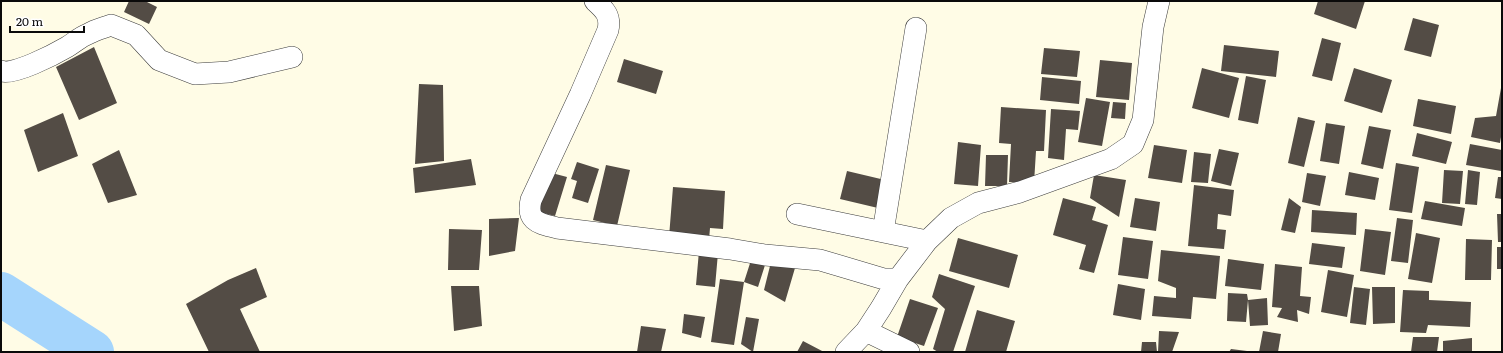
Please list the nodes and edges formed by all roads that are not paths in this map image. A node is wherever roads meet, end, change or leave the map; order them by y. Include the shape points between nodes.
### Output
1 (595, 1) edge
2 (1159, 1) edge
3 (916, 28) dead end
4 (292, 58) dead end
5 (1, 71) edge
6 (797, 214) dead end
7 (883, 232) junction
8 (927, 241) junction
9 (898, 279) junction
10 (866, 331) junction
11 (846, 352) edge
12 (909, 352) edge

1 - 9 street via 608,15 610,23 531,200 529,206 533,219 557,228 820,260 884,279
2 - 8 street via 1153,27 1144,120 1133,144 1111,159 1020,192 978,203 951,218
3 - 7 street
4 - 5 street via 229,72 195,74 159,60 136,35 111,25 87,34 41,60 16,70
6 - 7 street
7 - 8 street
8 - 9 street
9 - 10 street
10 - 11 street
10 - 12 street

